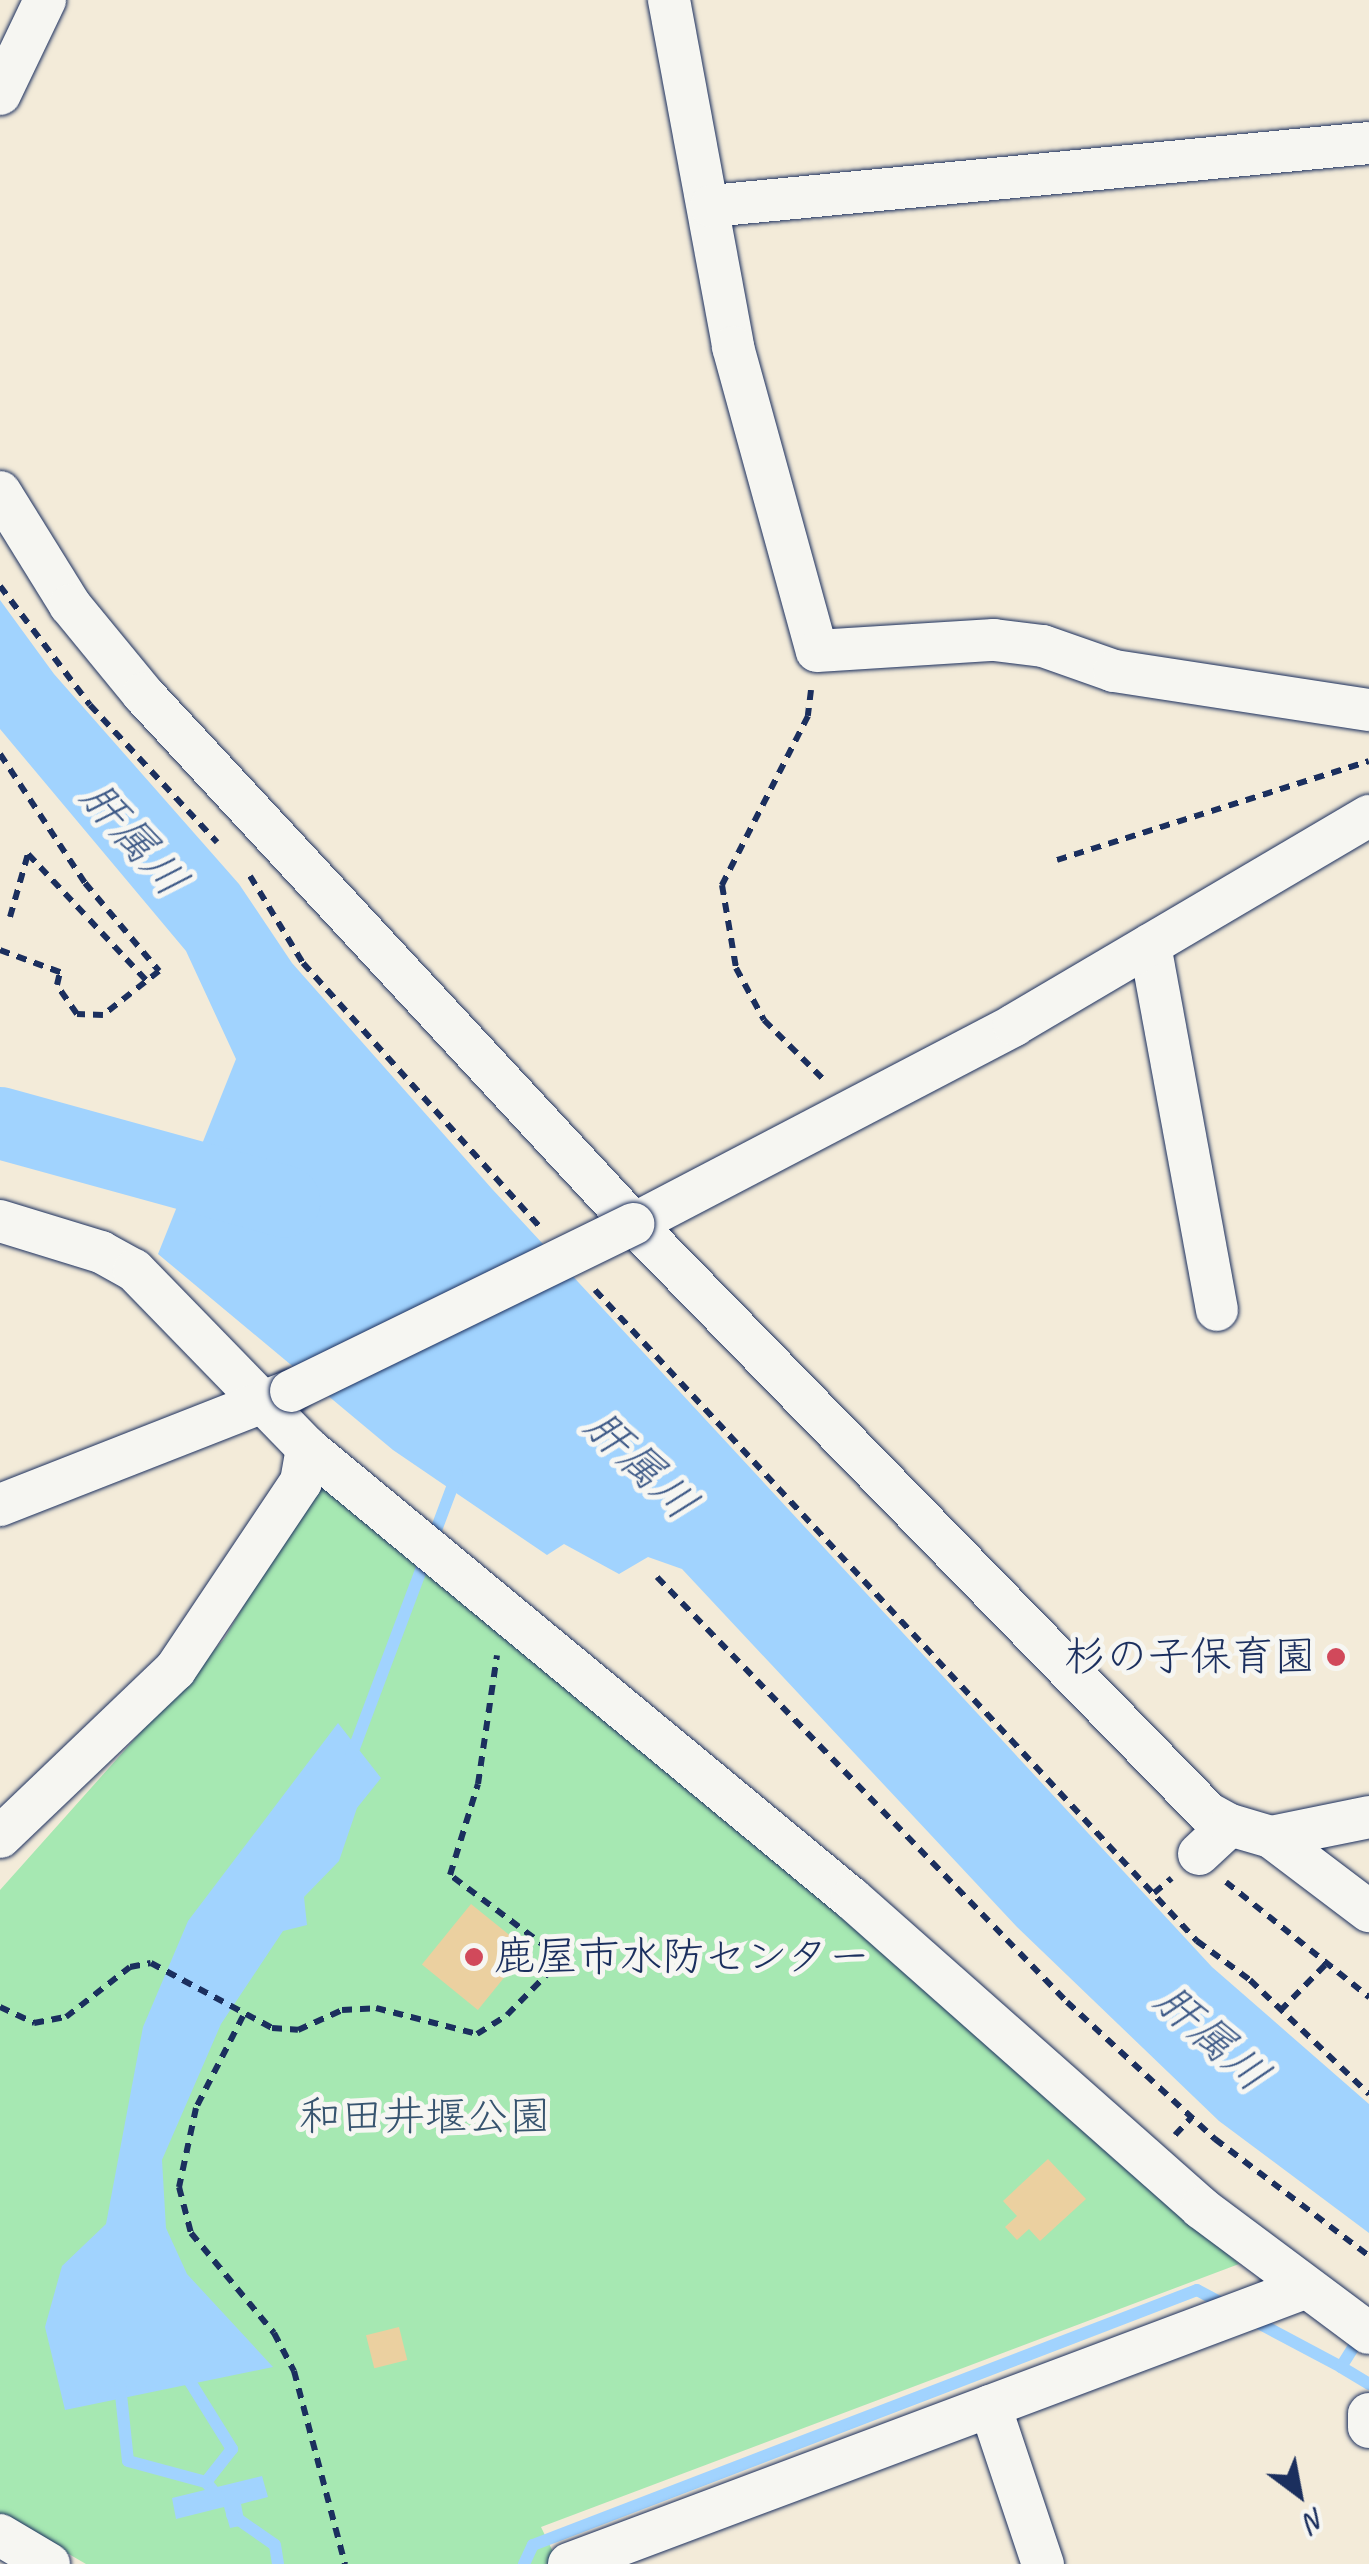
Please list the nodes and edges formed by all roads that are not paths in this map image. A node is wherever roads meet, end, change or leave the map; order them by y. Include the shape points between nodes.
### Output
1 (46, 0) edge
2 (669, 0) edge
3 (0, 94) edge
4 (1369, 143) edge
5 (711, 206) junction
6 (0, 492) edge
7 (1369, 710) edge
8 (1369, 816) edge
9 (1150, 945) junction
10 (0, 1221) edge
11 (634, 1224) junction
12 (1217, 1310) dead end
13 (280, 1398) junction
14 (308, 1448) junction
15 (0, 1505) edge
16 (1369, 1817) edge
17 (1230, 1825) junction
18 (0, 1837) edge
19 (1271, 1837) junction
20 (1199, 1854) dead end
21 (1369, 1912) edge
22 (1305, 2288) junction
23 (1369, 2333) edge
24 (990, 2406) junction
25 (1369, 2414) edge
26 (1369, 2427) edge
27 (0, 2535) edge
28 (48, 2564) edge
29 (569, 2564) edge
30 (1043, 2564) edge

1 - 3 street
2 - 5 street
4 - 5 street
5 - 7 street via 732,347 817,651 994,640 1043,646 1114,672
6 - 11 street via 70,605 142,694
8 - 9 street
9 - 11 street
9 - 12 street
10 - 13 street via 102,1252 134,1270
11 - 13 street, bridge
11 - 17 street via 1208,1813
13 - 14 street
13 - 15 street
14 - 18 street via 300,1482 175,1670
14 - 22 street via 504,1605 1201,2208
16 - 19 street
17 - 19 street
17 - 20 street
19 - 21 street
22 - 23 street
22 - 24 street
24 - 29 street
24 - 30 street
25 - 26 street
27 - 28 street

